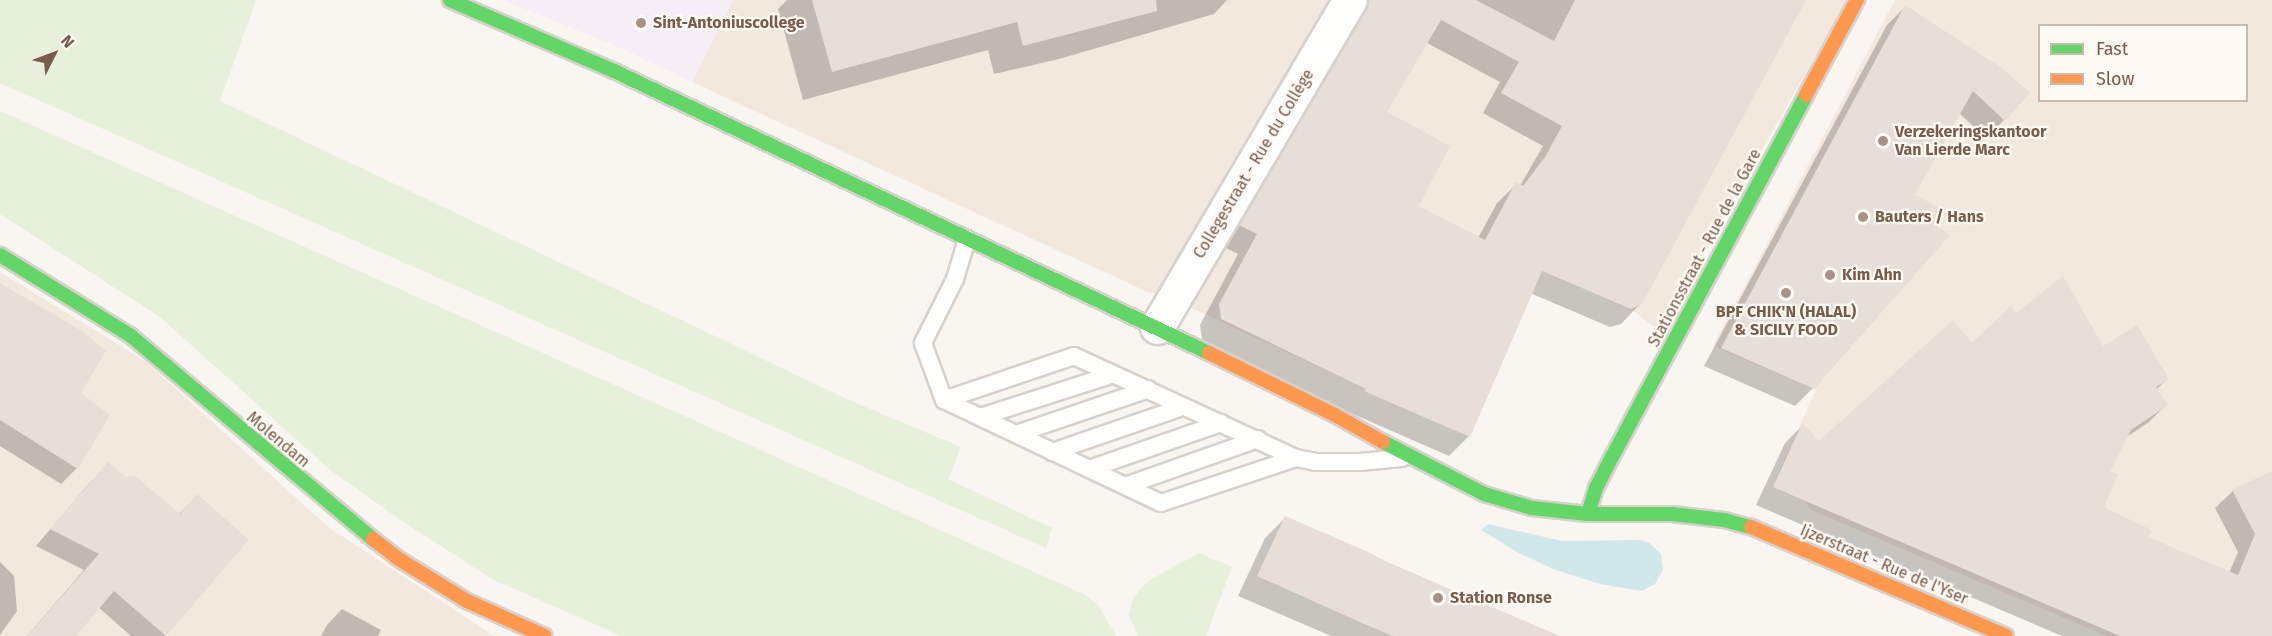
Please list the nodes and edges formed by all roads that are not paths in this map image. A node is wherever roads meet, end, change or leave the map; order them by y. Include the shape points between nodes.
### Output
1 (450, 0) edge
2 (1350, 0) edge
3 (1857, 0) edge
4 (967, 239) junction
5 (0, 255) edge
6 (1156, 327) junction
7 (1112, 375) junction
8 (1149, 389) junction
9 (944, 400) junction
10 (1184, 407) junction
11 (980, 417) junction
12 (1221, 423) junction
13 (1016, 434) junction
14 (1258, 439) junction
15 (1052, 452) junction
16 (1409, 457) junction
17 (1296, 458) junction
18 (1089, 469) junction
19 (1125, 486) junction
20 (1588, 514) junction
21 (545, 636) edge
22 (2006, 636) edge

1 - 4 street, Ijzerstraat - Rue de l'Yser via 614,71
2 - 6 street, Collegestraat - Rue du Collège
3 - 20 street, Stationsstraat - Rue de la Gare via 1596,488
4 - 6 street, Ijzerstraat - Rue de l'Yser
4 - 9 lane via 955,279 923,343
5 - 21 street, Molendam via 131,336 397,558 467,601
6 - 16 street, Ijzerstraat - Rue de l'Yser via 1335,415
7 - 8 lane
7 - 9 lane via 1074,356
7 - 11 lane
8 - 10 lane
8 - 13 lane
9 - 11 lane
10 - 12 lane
10 - 15 lane
11 - 13 lane
12 - 14 lane
12 - 18 lane
13 - 15 lane
14 - 17 lane
14 - 19 lane
15 - 18 lane
16 - 17 lane via 1360,462
16 - 20 street, Ijzerstraat - Rue de l'Yser via 1484,494 1532,508
17 - 19 lane via 1161,503
18 - 19 lane
20 - 22 street, Ijzerstraat - Rue de l'Yser via 1672,514 1748,526

